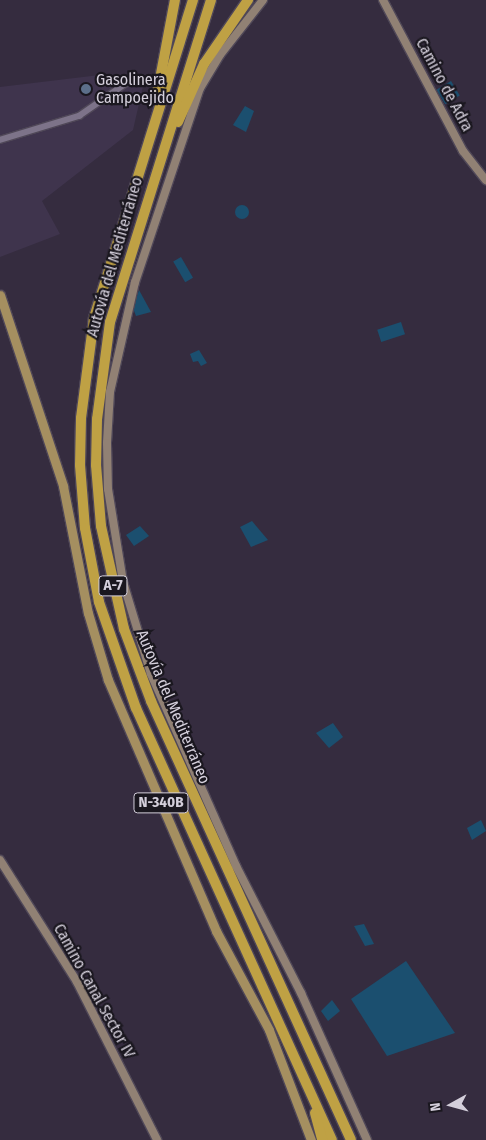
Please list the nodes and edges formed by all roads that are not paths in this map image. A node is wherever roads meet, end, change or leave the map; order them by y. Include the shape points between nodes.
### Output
1 (175, 0) edge
2 (193, 0) edge
3 (211, 0) edge
4 (248, 0) edge
5 (263, 0) edge
6 (383, 0) edge
7 (125, 84) dead end
8 (0, 140) edge
9 (486, 180) edge
10 (133, 188) junction
11 (149, 193) junction
12 (0, 295) edge
13 (0, 860) edge
14 (299, 1067) junction
15 (327, 1088) junction
16 (157, 1140) edge
17 (311, 1140) edge
18 (322, 1140) edge
19 (332, 1140) edge
20 (350, 1140) edge
21 (359, 1140) edge
22 (367, 1140) edge

1 - 10 highway via 158,89
2 - 10 highway, Autovía del Mediterráneo / A-7
3 - 11 highway, Autovía del Mediterráneo / A-7
4 - 11 highway via 204,64
5 - 22 street via 225,48 200,88 135,282 110,392 108,489 122,582 151,674 236,866 301,993
6 - 9 street, Camino de Adra via 450,127
7 - 8 street via 79,116
10 - 14 highway, Autovía del Mediterráneo / A-7 via 94,318 83,388 80,465 90,561 108,634 136,708
11 - 15 highway, Autovía del Mediterráneo / A-7 via 110,322 100,389 96,464 106,558 124,629 151,701
12 - 17 main road, N-340B via 63,486 86,603 108,680 216,931 269,1030
13 - 16 street, Camino Canal Sector IV via 77,982
14 - 18 highway
14 - 19 highway, Autovía del Mediterráneo / A-7
15 - 20 highway, Autovía del Mediterráneo / A-7
15 - 21 highway

